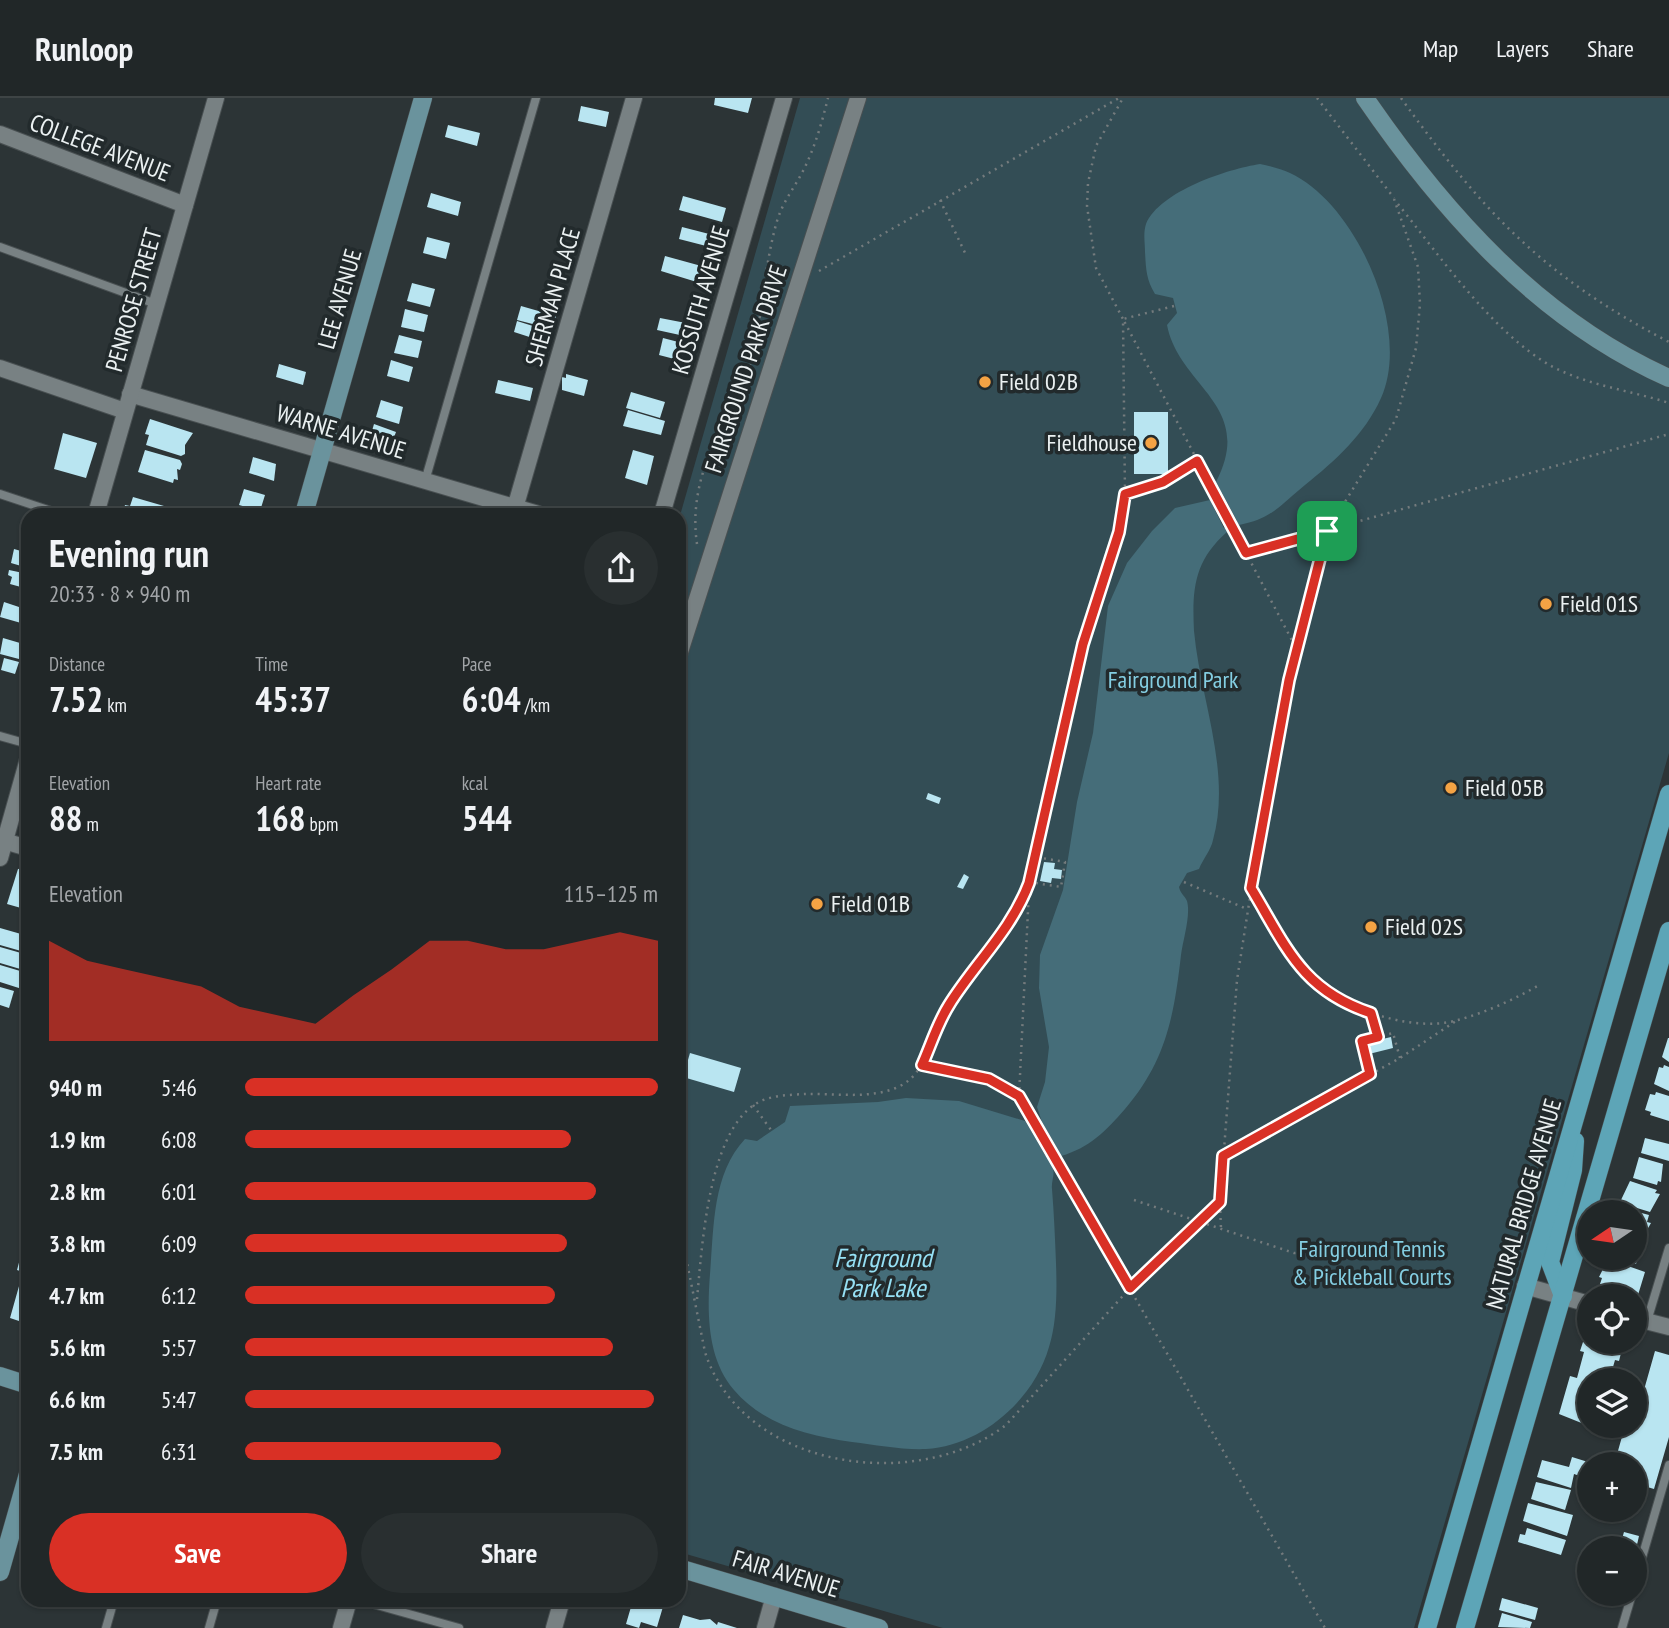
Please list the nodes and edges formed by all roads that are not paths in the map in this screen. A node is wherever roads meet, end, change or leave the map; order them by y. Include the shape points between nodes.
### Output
1 (216, 98) edge
2 (423, 98) edge
3 (536, 98) edge
4 (634, 98) edge
5 (784, 98) edge
6 (858, 98) edge
7 (1365, 98) edge
8 (0, 134) edge
9 (184, 205) junction
10 (0, 247) edge
11 (156, 304) junction
12 (0, 368) edge
13 (1669, 378) edge
14 (130, 394) junction
15 (125, 411) junction
16 (322, 450) junction
17 (425, 481) junction
18 (0, 495) edge
19 (41, 508) edge
20 (98, 508) edge
21 (306, 508) edge
22 (515, 508) joint
23 (665, 508) edge
24 (686, 633) edge
25 (0, 736) edge
26 (21, 742) edge
27 (21, 781) edge
28 (1669, 794) edge
29 (2, 840) edge
30 (21, 846) edge
31 (0, 858) edge
32 (1668, 940) edge
33 (1577, 1110) junction
34 (1669, 1248) edge
35 (1525, 1286) junction
36 (1563, 1296) junction
37 (1577, 1300) edge
38 (1647, 1305) edge
39 (1647, 1322) edge
40 (1669, 1327) edge
41 (0, 1376) edge
42 (21, 1383) edge
43 (1669, 1465) edge
44 (21, 1498) edge
45 (1647, 1540) edge
46 (686, 1570) edge
47 (0, 1572) edge
48 (1437, 1592) junction
49 (774, 1596) junction
50 (1628, 1606) edge
51 (112, 1607) edge
52 (215, 1607) edge
53 (347, 1607) edge
54 (384, 1607) edge
55 (560, 1607) edge
56 (454, 1627) edge
57 (106, 1628) edge
58 (209, 1628) edge
59 (341, 1628) edge
60 (554, 1628) edge
61 (765, 1628) edge
62 (879, 1628) edge
63 (1427, 1628) edge
64 (1435, 1628) edge
65 (1465, 1628) edge
66 (1622, 1628) edge

1 - 9 street, PENROSE STREET
2 - 16 street, LEE AVENUE
3 - 17 lane
4 - 22 street, SHERMAN PLACE
5 - 23 street, KOSSUTH AVENUE
6 - 24 street, FAIRGROUND PARK DRIVE
7 - 13 street via 1418,172 1493,257 1573,321
8 - 9 street, COLLEGE AVENUE
9 - 11 street, PENROSE STREET
10 - 11 lane
11 - 14 street, PENROSE STREET
12 - 15 street
14 - 15 street, PENROSE STREET
14 - 16 street, WARNE AVENUE
15 - 20 street, PENROSE STREET
16 - 17 street, WARNE AVENUE
16 - 21 street, LEE AVENUE
17 - 22 street, WARNE AVENUE
18 - 19 lane
25 - 26 lane
27 - 29 street
28 - 33 main road, NATURAL BRIDGE AVENUE
29 - 30 street
29 - 31 street
32 - 36 main road
33 - 35 main road, NATURAL BRIDGE AVENUE
33 - 36 main road via 1573,1170 1550,1262
34 - 38 lane
35 - 36 street
35 - 48 main road, NATURAL BRIDGE AVENUE
36 - 37 street
36 - 65 main road
39 - 40 street
41 - 42 street
43 - 45 lane
44 - 47 street
46 - 49 street, FAIR AVENUE
48 - 63 main road, NATURAL BRIDGE AVENUE
48 - 64 main road
49 - 61 street
49 - 62 street, FAIR AVENUE
50 - 66 lane
51 - 57 lane
52 - 58 lane
53 - 59 street
54 - 56 lane
55 - 60 street

